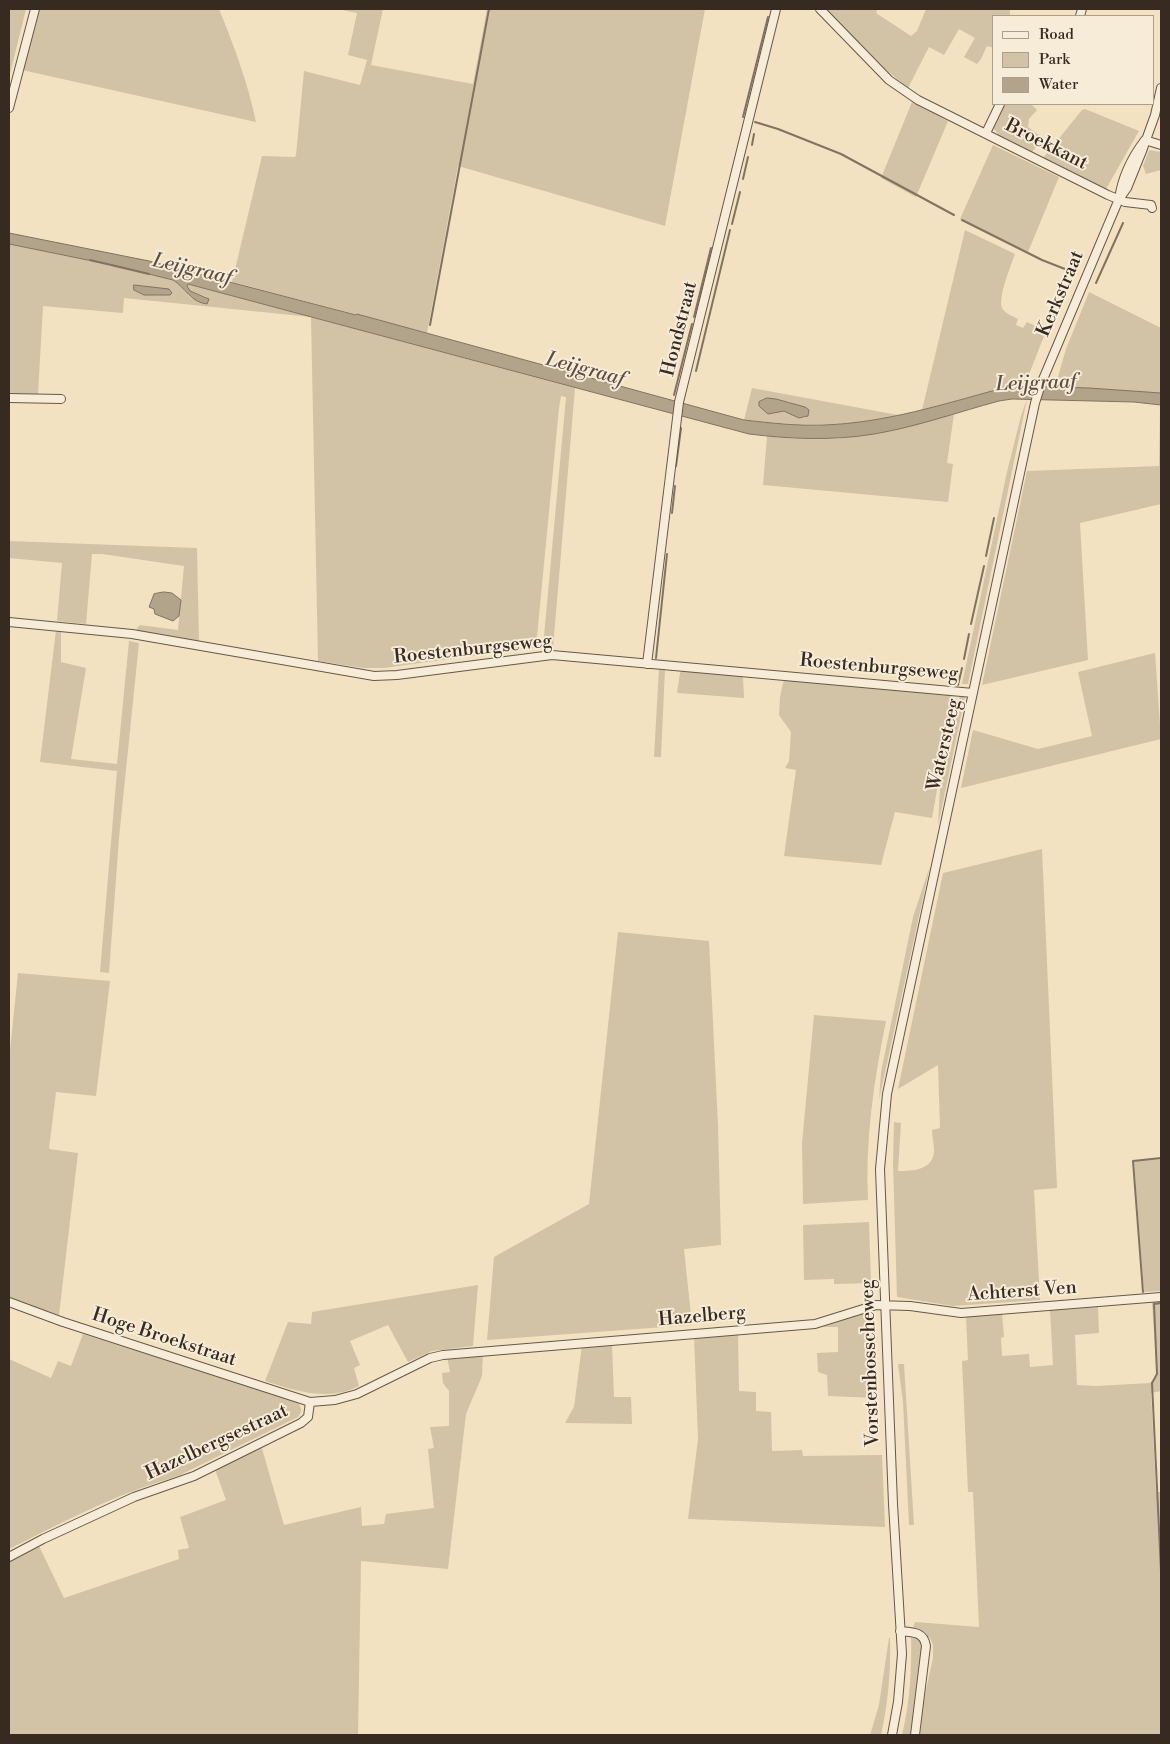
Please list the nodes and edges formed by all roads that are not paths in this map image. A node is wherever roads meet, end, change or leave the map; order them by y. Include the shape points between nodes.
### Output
1 (35, 9) edge
2 (776, 9) edge
3 (820, 9) edge
4 (1161, 88) edge
5 (1000, 105) edge
6 (9, 108) edge
7 (986, 133) junction
8 (1145, 140) junction
9 (1161, 145) edge
10 (1119, 199) junction
11 (1152, 208) dead end
12 (9, 398) edge
13 (61, 399) dead end
14 (1035, 403) joint
15 (9, 622) edge
16 (647, 664) junction
17 (973, 693) junction
18 (887, 1094) joint
19 (1161, 1297) edge
20 (9, 1302) edge
21 (885, 1305) junction
22 (519, 1348) joint
23 (310, 1402) junction
24 (9, 1558) edge
25 (900, 1631) junction
26 (892, 1735) edge
27 (915, 1735) edge

1 - 6 street
2 - 16 street, Hondstraat via 679,402
3 - 7 street, Broekkant via 889,80 918,100
4 - 8 street, Kerkstraat
5 - 7 street
7 - 10 street, Broekkant
8 - 9 street
8 - 10 street, Kerkstraat via 1134,157
10 - 11 street via 1150,204
10 - 14 street, Kerkstraat
12 - 13 street
14 - 17 street, Watersteeg
15 - 16 street, Roestenburgseweg via 132,634 374,676 552,655
16 - 17 street, Roestenburgseweg
17 - 18 street, Watersteeg
18 - 21 street, Vorstenbosscheweg via 880,1169
19 - 21 street, Achterst Ven via 961,1313
20 - 23 street, Hoge Broekstraat
21 - 22 street, Hazelberg via 867,1307 815,1324
21 - 25 street, Vorstenbosscheweg
22 - 23 street, Hazelbergsestraat via 430,1358 357,1394
23 - 24 street, Hazelbergsestraat via 308,1417 302,1423 194,1476 134,1497
25 - 26 street, Vorstenbosscheweg via 900,1686
25 - 27 street via 922,1636 926,1646

